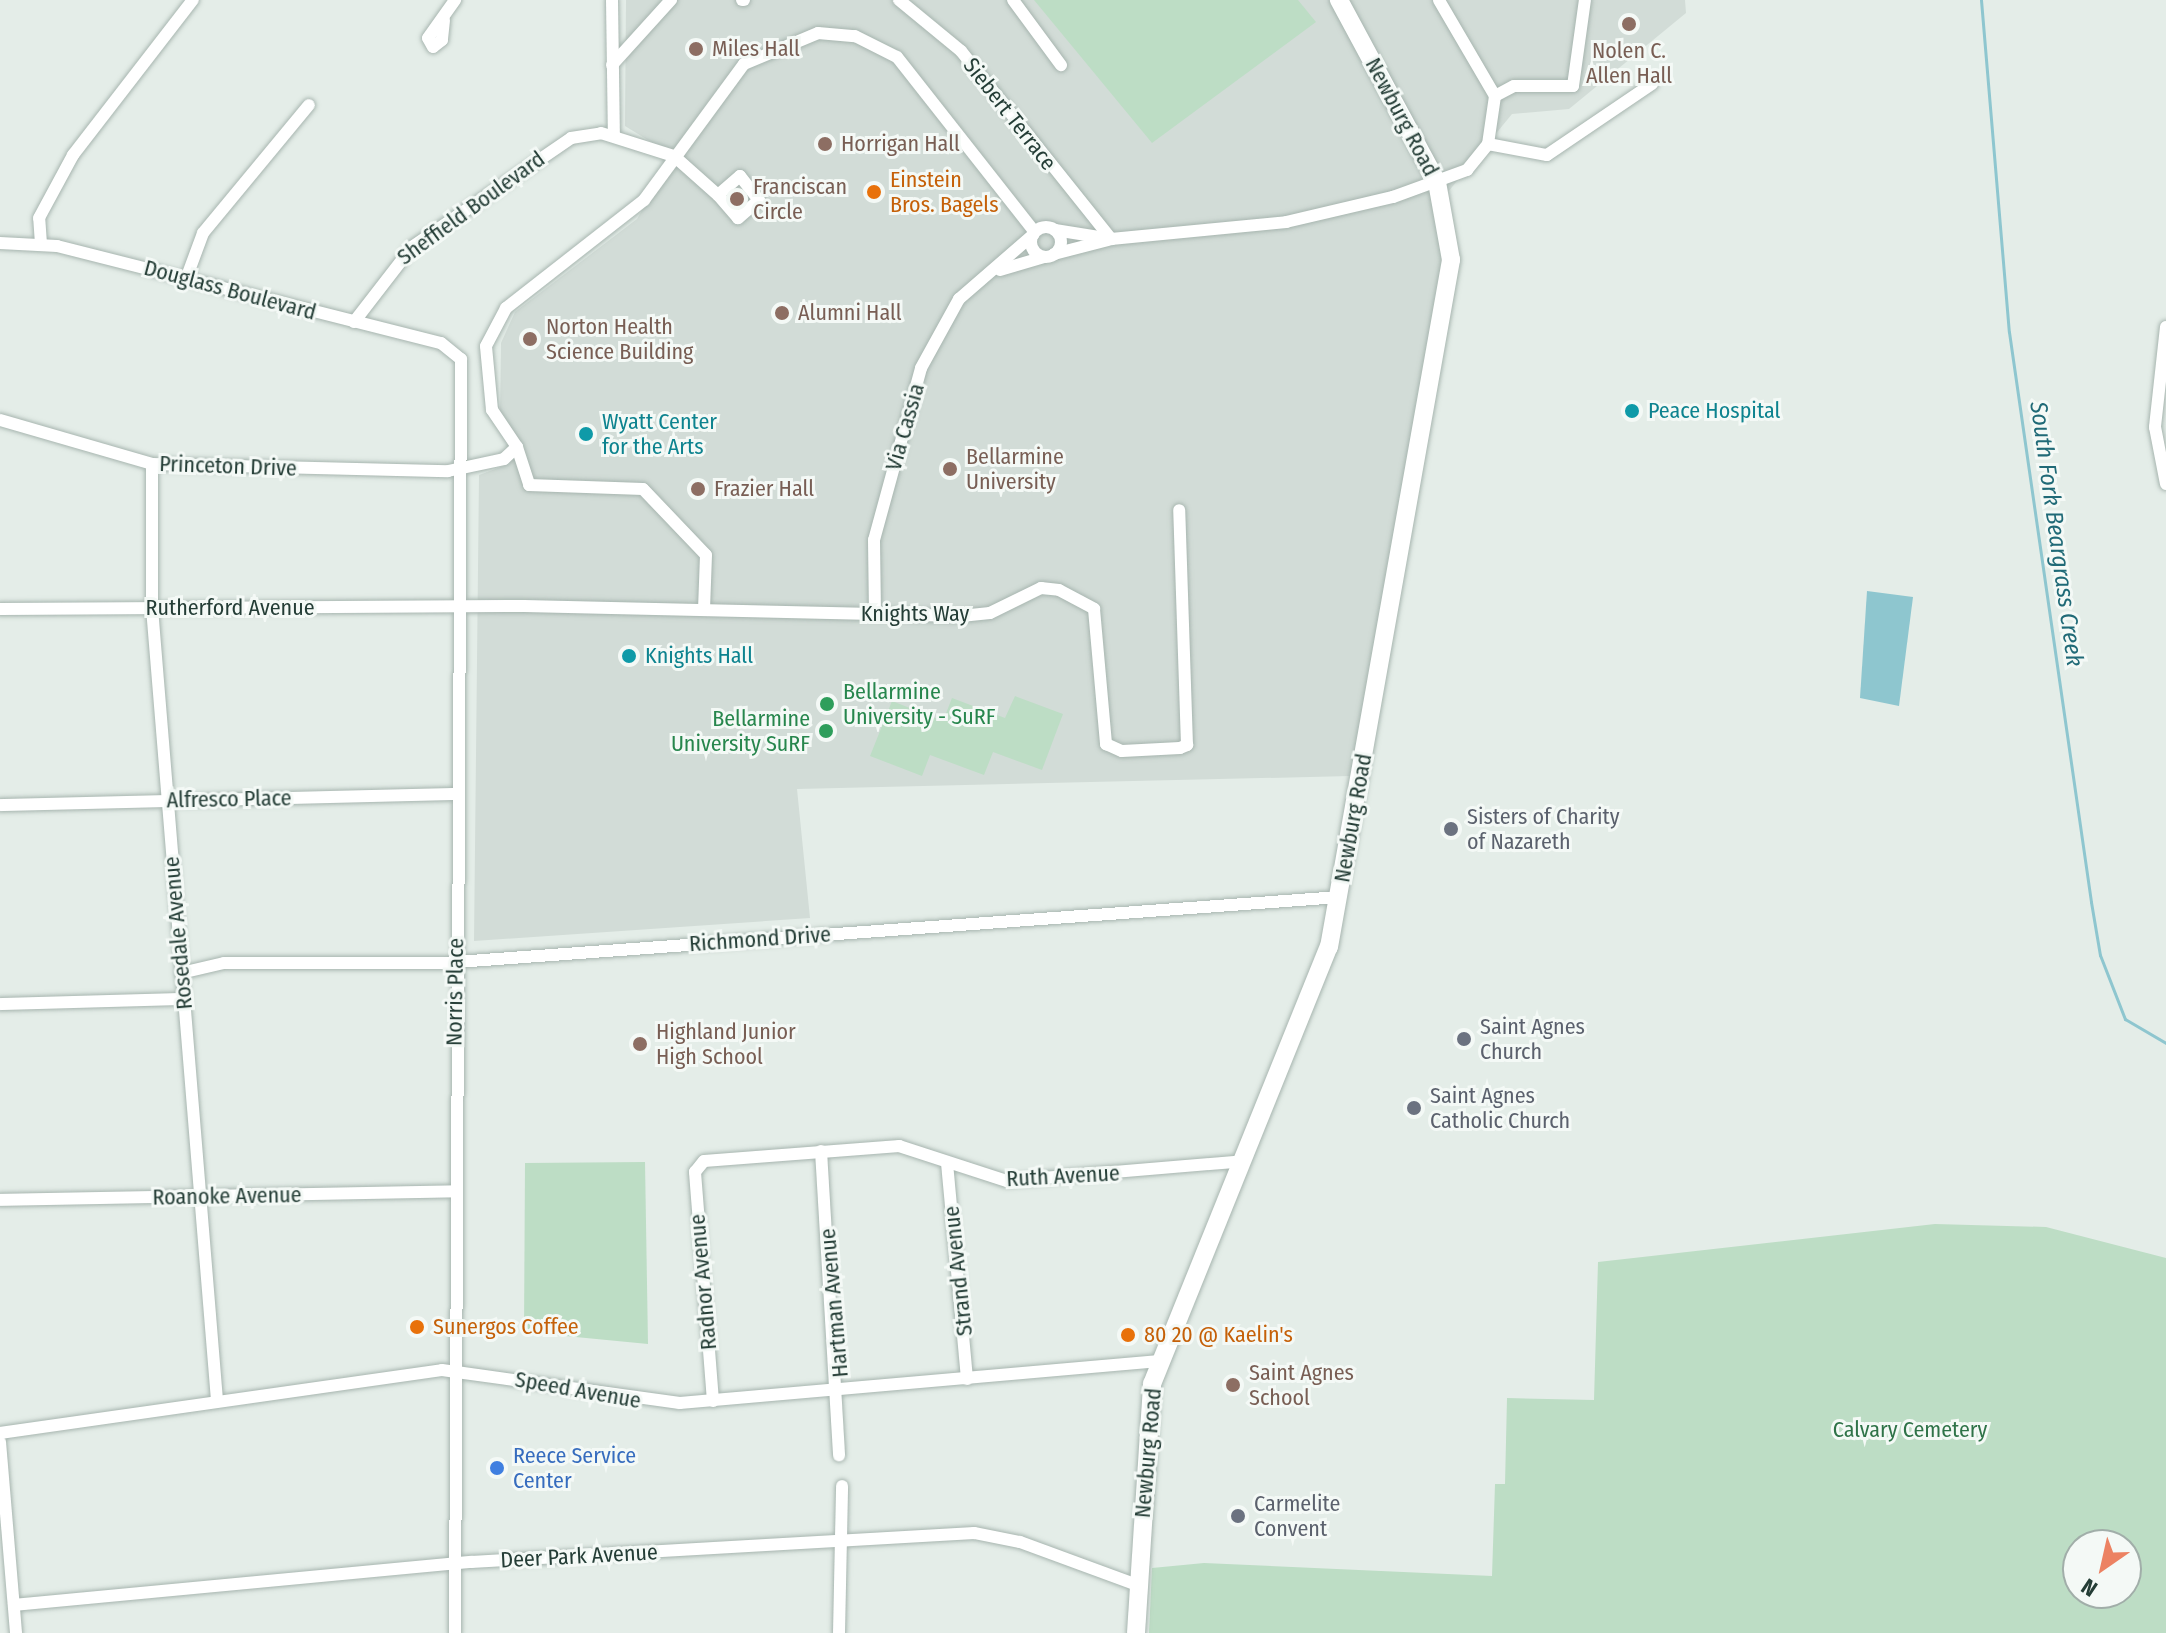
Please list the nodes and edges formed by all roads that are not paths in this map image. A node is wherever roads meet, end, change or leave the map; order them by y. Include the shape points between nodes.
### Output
1 (193, 0) edge
2 (455, 0) edge
3 (612, 0) edge
4 (671, 0) edge
5 (899, 0) edge
6 (1013, 0) edge
7 (1339, 0) edge
8 (1439, 0) edge
9 (1585, 0) edge
10 (444, 20) dead end
11 (612, 65) junction
12 (1061, 65) dead end
13 (1652, 84) dead end
14 (1495, 96) junction
15 (309, 105) dead end
16 (614, 136) junction
17 (1488, 144) junction
18 (674, 156) junction
19 (1437, 182) junction
20 (718, 195) dead end
21 (1055, 230) junction
22 (1034, 233) junction
23 (1111, 239) junction
24 (0, 243) edge
25 (41, 244) junction
26 (1049, 255) junction
27 (1000, 270) junction
28 (186, 279) junction
29 (354, 322) junction
30 (2166, 327) edge
31 (456, 352) joint
32 (0, 420) edge
33 (517, 447) junction
34 (152, 464) junction
35 (461, 468) junction
36 (2166, 484) edge
37 (1179, 510) dead end
38 (152, 608) junction
39 (460, 608) junction
40 (0, 609) edge
41 (704, 609) junction
42 (875, 613) junction
43 (457, 794) junction
44 (166, 800) junction
45 (0, 805) edge
46 (1339, 897) junction
47 (455, 962) junction
48 (181, 973) junction
49 (183, 999) junction
50 (0, 1004) edge
51 (821, 1151) junction
52 (1243, 1161) junction
53 (947, 1163) junction
54 (699, 1165) joint
55 (453, 1191) junction
56 (201, 1197) junction
57 (0, 1200) edge
58 (1159, 1361) junction
59 (453, 1370) junction
60 (967, 1379) junction
61 (841, 1390) junction
62 (217, 1400) junction
63 (713, 1401) junction
64 (0, 1433) edge
65 (0, 1442) edge
66 (839, 1455) dead end
67 (842, 1486) dead end
68 (840, 1542) junction
69 (4, 1549) edge
70 (455, 1566) junction
71 (1137, 1585) junction
72 (14, 1605) junction
73 (16, 1633) edge
74 (455, 1633) edge
75 (839, 1633) edge
76 (1136, 1633) edge

1 - 25 street via 73,155 39,218
2 - 10 street
3 - 11 street
4 - 11 street
5 - 23 street, Siebert Terrace via 961,51
6 - 12 street
7 - 19 main road, Newburg Road
8 - 14 street
9 - 14 street via 1573,86 1514,86
11 - 16 street
13 - 17 street via 1547,155
14 - 17 street
15 - 28 street via 203,233
16 - 18 street, Sheffield Boulevard
16 - 29 street, Sheffield Boulevard via 596,133 560,143 412,247
17 - 19 street via 1467,170
18 - 20 street
18 - 22 street via 744,64 807,36 855,36 888,51 922,84
18 - 33 street via 621,223 545,271 496,325 486,346 492,410
19 - 23 street via 1286,222
19 - 46 main road, Newburg Road via 1451,260
21 - 22 street
21 - 23 street
21 - 26 street via 1061,242
22 - 26 street via 1033,249
22 - 27 street, Via Cassia
23 - 26 street, Via Cassia
24 - 25 street, Douglass Boulevard
25 - 28 street, Douglass Boulevard
26 - 27 street, Via Cassia
27 - 42 street, Via Cassia via 959,299 921,368 874,540
28 - 29 street, Douglass Boulevard
29 - 31 street, Douglass Boulevard
30 - 36 street via 2155,427
31 - 35 street, Norris Place via 463,368
32 - 34 street, Princeton Drive
33 - 35 street, Princeton Drive via 504,459
33 - 41 street via 529,485 643,489 706,555
34 - 35 street, Princeton Drive
34 - 38 street, Rosedale Avenue
35 - 39 street, Norris Place
37 - 42 street, Knights Way via 1187,745 1180,748 1122,751 1106,744 1097,623 1078,594 1041,588 990,613 961,616
38 - 39 street, Rutherford Avenue
38 - 40 street, Rutherford Avenue
38 - 44 street, Rosedale Avenue
39 - 41 street, Knights Way
39 - 43 street, Norris Place
41 - 42 street, Knights Way
43 - 44 street, Alfresco Place
43 - 47 street, Norris Place
44 - 45 street, Alfresco Place
44 - 48 street, Rosedale Avenue
46 - 47 street, Richmond Drive
46 - 52 main road, Newburg Road via 1322,971
47 - 48 street, Richmond Drive via 224,963
47 - 55 street, Norris Place
48 - 49 street, Rosedale Avenue
49 - 50 street
49 - 56 street, Rosedale Avenue
51 - 53 street, Ruth Avenue via 899,1146
51 - 54 street, Ruth Avenue
51 - 61 street, Hartman Avenue
52 - 53 street, Ruth Avenue via 1007,1181
52 - 58 main road, Newburg Road
53 - 60 street, Strand Avenue
54 - 63 street, Radnor Avenue
55 - 56 street, Roanoke Avenue
55 - 59 street, Norris Place
56 - 57 street, Roanoke Avenue
56 - 62 street, Rosedale Avenue
58 - 60 street, Speed Avenue
58 - 71 main road, Newburg Road via 1147,1414
59 - 62 street, Speed Avenue
59 - 63 street, Speed Avenue via 621,1400
59 - 70 street, Norris Place
60 - 61 street, Speed Avenue
61 - 63 street, Speed Avenue
61 - 66 street, Hartman Avenue
62 - 64 street, Speed Avenue
65 - 69 street
67 - 68 street
68 - 70 street, Deer Park Avenue
68 - 71 street, Deer Park Avenue via 989,1534
68 - 75 street
69 - 72 street
70 - 72 street, Deer Park Avenue
70 - 74 street, Norris Place
71 - 76 main road, Newburg Road
72 - 73 street

